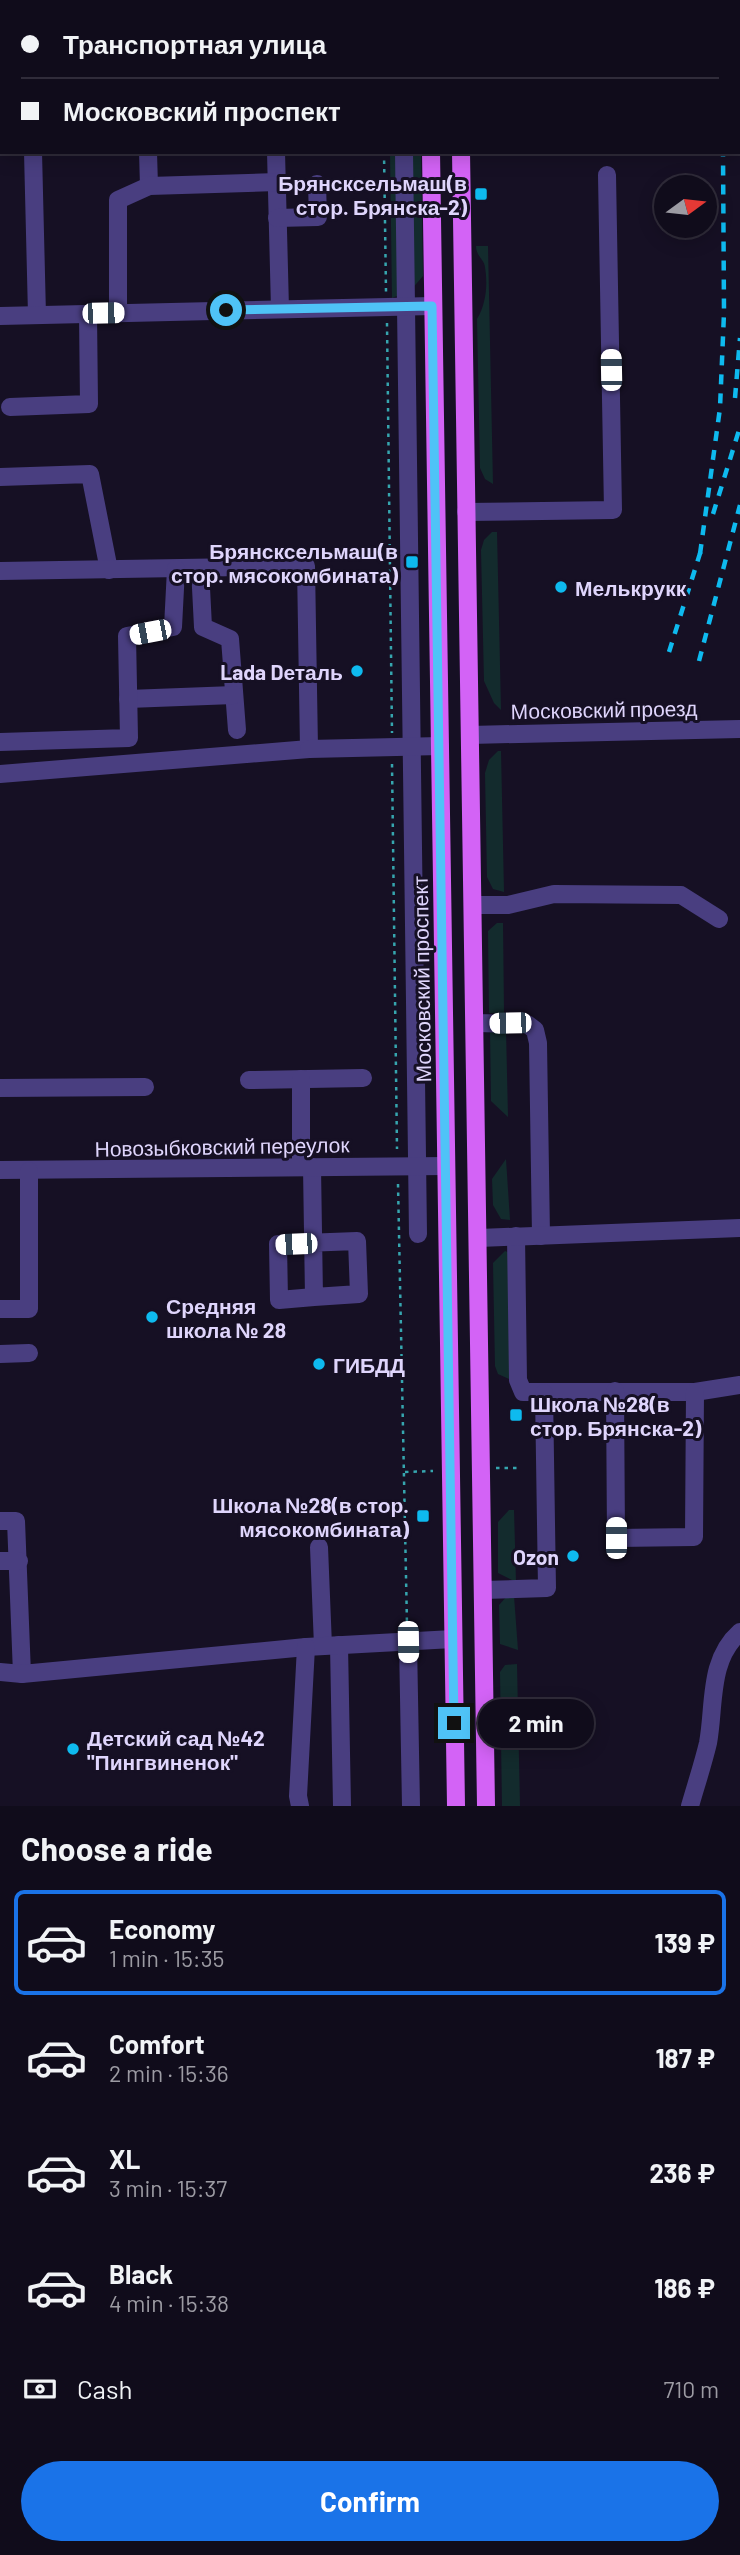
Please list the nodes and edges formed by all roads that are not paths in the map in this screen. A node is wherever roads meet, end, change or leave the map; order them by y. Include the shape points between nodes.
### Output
1 (33, 154) edge
2 (148, 154) edge
3 (276, 154) edge
4 (404, 154) edge
5 (431, 154) edge
6 (461, 154) edge
7 (607, 174) dead end
8 (277, 182) junction
9 (317, 184) dead end
10 (149, 186) junction
11 (277, 218) junction
12 (463, 305) junction
13 (406, 306) junction
14 (432, 306) junction
15 (280, 309) junction
16 (118, 313) junction
17 (89, 314) junction
18 (37, 315) junction
19 (0, 316) edge
20 (10, 407) dead end
21 (0, 477) edge
22 (466, 512) junction
23 (200, 568) junction
24 (176, 569) junction
25 (109, 570) junction
26 (0, 571) edge
27 (234, 695) junction
28 (128, 699) junction
29 (740, 729) edge
30 (237, 730) dead end
31 (470, 735) junction
32 (0, 742) edge
33 (401, 746) junction
34 (440, 746) junction
35 (309, 749) junction
36 (0, 774) edge
37 (473, 905) junction
38 (719, 919) dead end
39 (475, 1024) junction
40 (302, 1079) junction
41 (363, 1079) dead end
42 (249, 1080) dead end
43 (145, 1087) dead end
44 (0, 1088) edge
45 (478, 1165) junction
46 (446, 1166) junction
47 (307, 1167) junction
48 (416, 1167) junction
49 (0, 1170) edge
50 (29, 1171) junction
51 (740, 1228) edge
52 (418, 1234) dead end
53 (516, 1236) junction
54 (541, 1236) junction
55 (479, 1238) junction
56 (313, 1243) junction
57 (314, 1297) junction
58 (0, 1310) edge
59 (29, 1353) dead end
60 (0, 1354) edge
61 (740, 1385) edge
62 (615, 1391) junction
63 (695, 1392) junction
64 (544, 1393) junction
65 (0, 1521) edge
66 (319, 1548) dead end
67 (0, 1561) edge
68 (19, 1561) junction
69 (483, 1590) junction
70 (740, 1632) edge
71 (453, 1639) junction
72 (408, 1642) junction
73 (323, 1646) junction
74 (0, 1672) edge
75 (22, 1674) junction
76 (300, 1806) edge
77 (342, 1806) edge
78 (411, 1806) edge
79 (456, 1806) edge
80 (486, 1806) edge
81 (690, 1806) edge

1 - 18 street
2 - 10 street
3 - 8 street
4 - 13 street
5 - 14 main road, Московский проспект
6 - 12 main road
7 - 22 street via 613,510
8 - 10 street
8 - 11 street
9 - 11 street via 318,217
10 - 16 street via 118,200
11 - 15 street
12 - 14 main road
12 - 22 main road
13 - 14 street
13 - 15 street
13 - 33 street
14 - 34 main road, Московский проспект
15 - 16 street
16 - 17 street
17 - 18 street
17 - 20 street via 89,404
18 - 19 street
21 - 25 street via 90,474
22 - 31 main road
23 - 24 street
23 - 27 street via 203,627 230,639
23 - 35 street via 306,566
24 - 25 street
24 - 28 street via 173,627 127,636
25 - 26 street
27 - 28 street
27 - 30 street
28 - 32 street via 129,738
29 - 31 street, Московский проезд
31 - 37 main road
33 - 34 street
33 - 35 street
33 - 48 street
34 - 46 main road, Московский проспект
35 - 36 street
37 - 38 street via 508,905 554,894 681,895
37 - 39 main road
39 - 45 main road
39 - 54 street via 527,1024 535,1030
40 - 41 street
40 - 42 street
40 - 47 street
43 - 44 street
45 - 46 main road
45 - 55 main road
46 - 48 street, Новозыбковский переулок
46 - 71 main road, Московский проспект
47 - 48 street, Новозыбковский переулок
47 - 50 street, Новозыбковский переулок
47 - 56 street
48 - 52 street
49 - 50 street, Новозыбковский переулок
50 - 58 street via 29,1309
51 - 54 street
53 - 54 street
53 - 55 street
53 - 64 street via 519,1388
55 - 69 main road
56 - 57 street
56 - 57 street via 278,1244 279,1300
56 - 57 street via 357,1241 359,1294
59 - 60 street
61 - 63 street
62 - 63 street
62 - 63 street via 616,1538 694,1537
62 - 64 street
64 - 69 street via 547,1588
65 - 68 street via 16,1521
66 - 73 street
67 - 68 street
68 - 75 street
69 - 80 main road
70 - 81 street via 728,1643 718,1664 708,1744
71 - 72 street
71 - 79 main road, Московский проспект
72 - 73 street
72 - 78 street
73 - 75 street
73 - 76 street
73 - 77 street
74 - 75 street

